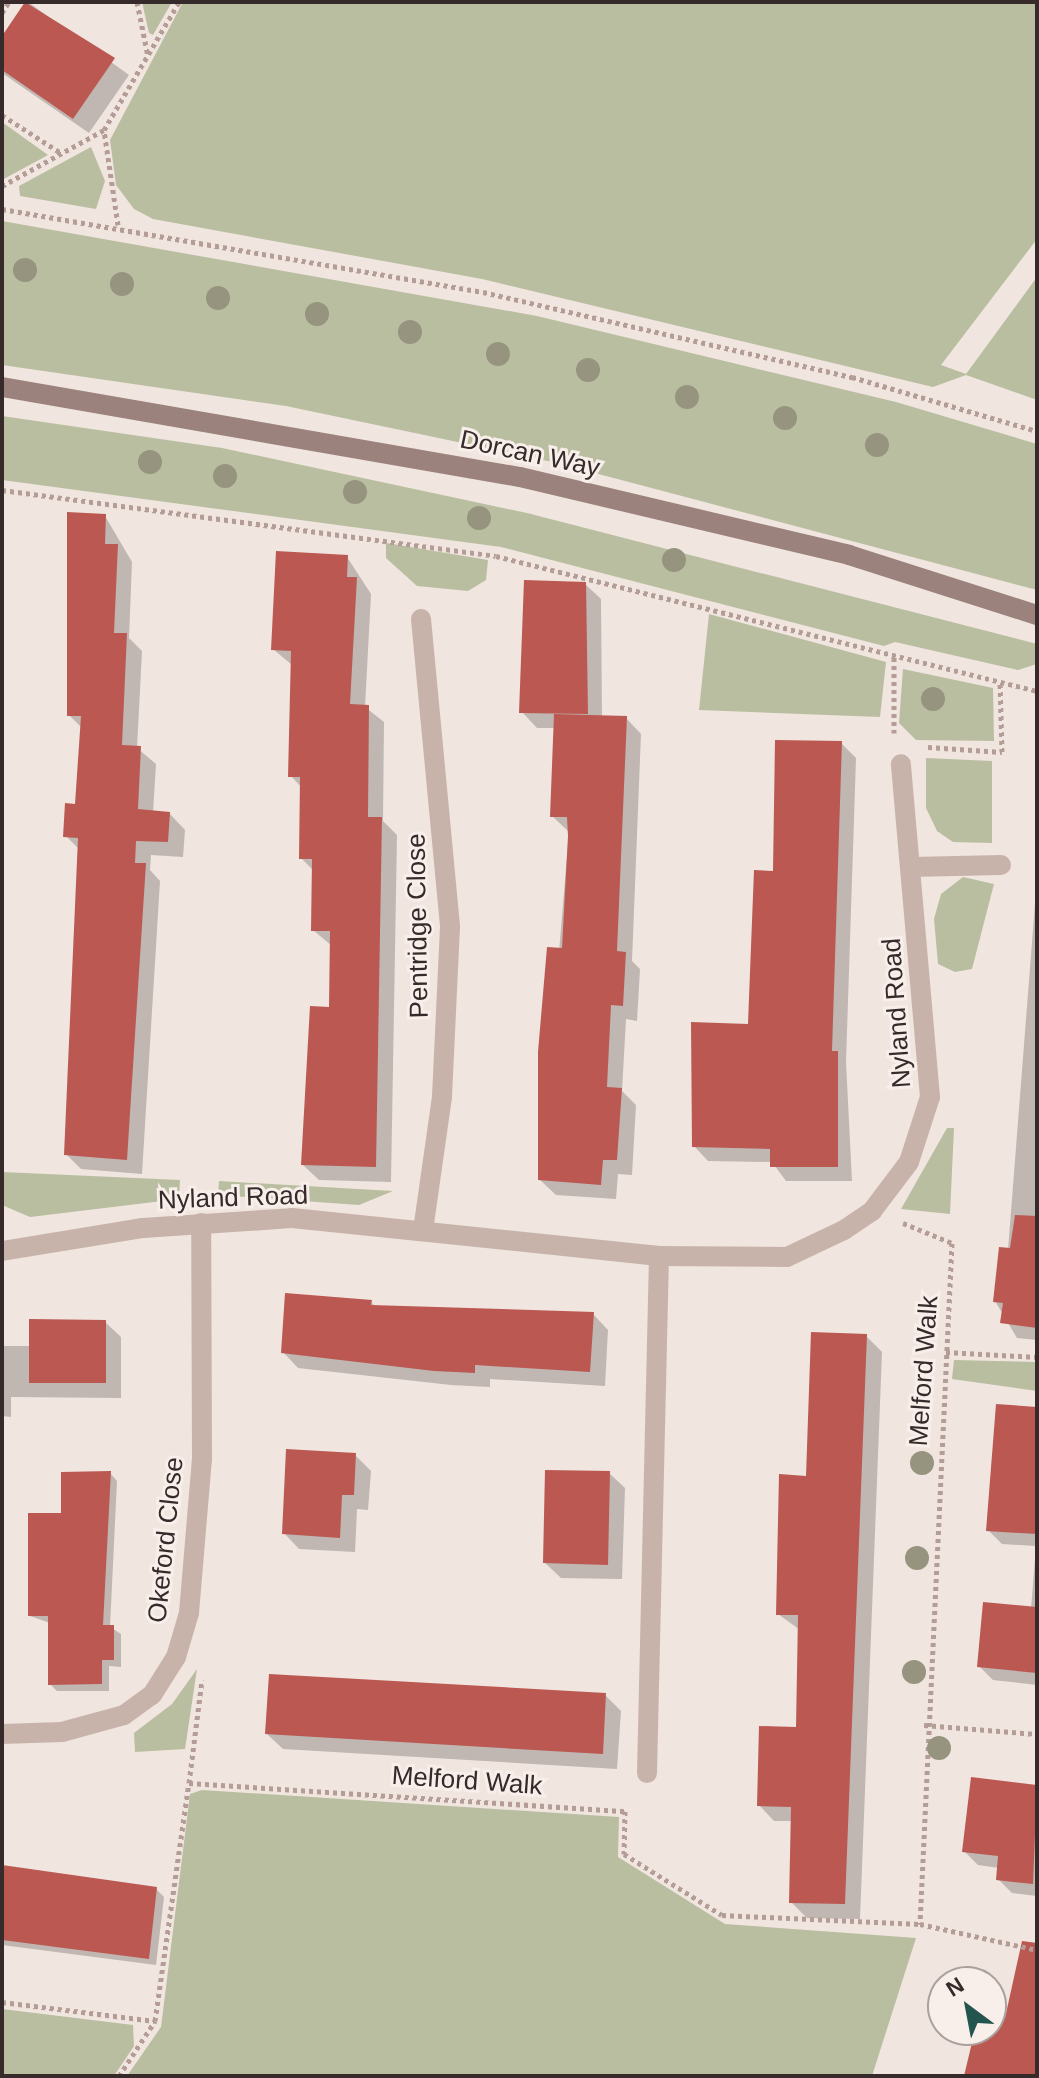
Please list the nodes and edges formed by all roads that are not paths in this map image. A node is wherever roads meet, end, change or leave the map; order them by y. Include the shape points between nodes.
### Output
1 (2, 387) edge
2 (1037, 615) edge
3 (421, 619) dead end
4 (899, 755) road end
5 (1001, 865) dead end
6 (911, 867) junction
7 (201, 1223) junction
8 (423, 1231) junction
9 (2, 1251) edge
10 (659, 1256) junction
11 (2, 1734) edge
12 (647, 1773) dead end

1 - 2 main road, Dorcan Way via 520,477 849,555
3 - 8 street, Pentridge Close via 450,927 442,1097
4 - 6 street, Nyland Road
5 - 6 street
6 - 10 street, Nyland Road via 930,1097 909,1162 872,1211 787,1257
7 - 8 street, Nyland Road via 292,1218
7 - 9 street, Nyland Road
7 - 11 street, Okeford Close via 202,1459 183,1638 152,1695 124,1715 62,1732
8 - 10 street, Nyland Road
10 - 12 street

